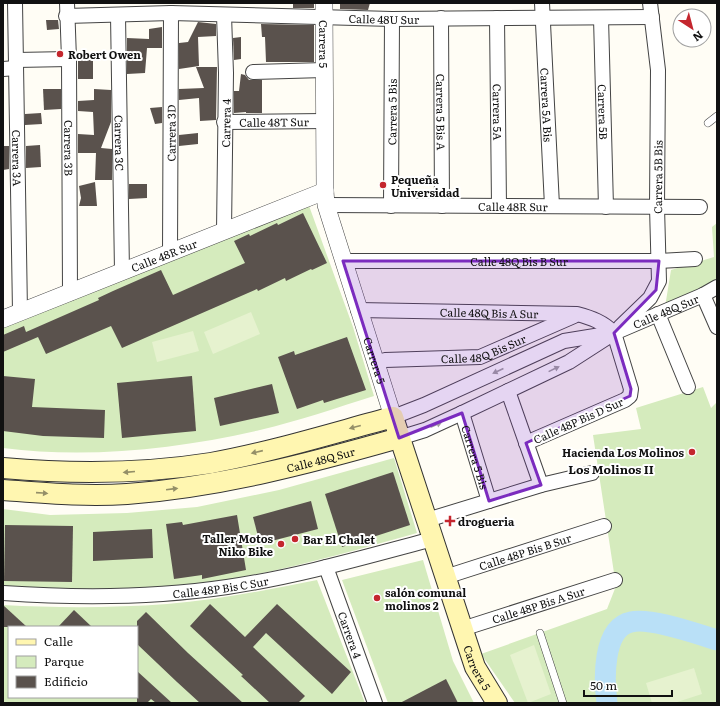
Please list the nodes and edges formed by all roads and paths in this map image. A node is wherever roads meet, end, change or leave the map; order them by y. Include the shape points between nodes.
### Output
1 (14, 3) edge
2 (542, 3) edge
3 (66, 10) edge
4 (324, 10) edge
5 (651, 10) edge
6 (171, 13) junction
7 (118, 15) junction
8 (224, 15) junction
9 (441, 18) junction
10 (497, 18) junction
11 (543, 18) junction
12 (601, 18) junction
13 (392, 19) junction
14 (69, 59) junction
15 (12, 66) edge
16 (324, 70) junction
17 (253, 72) dead end
18 (717, 116) edge
19 (325, 120) junction
20 (224, 122) junction
21 (708, 122) dead end
22 (325, 198) junction
23 (392, 206) junction
24 (442, 206) junction
25 (499, 206) junction
26 (552, 206) junction
27 (606, 207) junction
28 (657, 207) junction
29 (700, 207) dead end
30 (224, 231) junction
31 (170, 252) junction
32 (695, 258) dead end
33 (343, 261) junction
34 (659, 261) junction
35 (122, 272) junction
36 (717, 287) edge
37 (70, 293) junction
38 (703, 295) junction
39 (358, 310) junction
40 (20, 312) junction
41 (577, 314) junction
42 (658, 314) junction
43 (3, 319) edge
44 (717, 326) edge
45 (614, 333) junction
46 (385, 360) dead end
47 (688, 387) dead end
48 (508, 391) junction
49 (462, 413) junction
50 (393, 417) junction
51 (400, 438) junction
52 (526, 443) junction
53 (3, 468) edge
54 (592, 473) dead end
55 (541, 485) junction
56 (3, 490) edge
57 (489, 501) junction
58 (427, 520) junction
59 (604, 526) dead end
60 (433, 539) junction
61 (326, 567) junction
62 (445, 577) junction
63 (614, 580) dead end
64 (3, 593) edge
65 (462, 629) junction
66 (540, 633) dead end
67 (375, 703) edge
68 (497, 703) edge
69 (563, 703) edge

1 - 15 street, Carrera 3A
2 - 11 street, Carrera 5A Bis
3 - 7 street, Calle 48U Sur
3 - 14 street, Carrera 3B
4 - 8 street, Calle 48U Sur
4 - 13 street, Calle 48U Sur
4 - 16 street, Carrera 5
5 - 12 street, Calle 48U Sur
5 - 28 street, Carrera 5B Bis via 658,70
6 - 7 street, Calle 48U Sur
6 - 8 street, Calle 48U Sur
6 - 31 street, Carrera 3D
7 - 35 street, Carrera 3C
8 - 20 street, Carrera 4
9 - 10 street, Calle 48U Sur
9 - 13 street, Calle 48U Sur
9 - 24 street, Carrera 5 Bis A
10 - 11 street, Calle 48U Sur
10 - 25 street, Carrera 5A
11 - 12 street, Calle 48U Sur
11 - 26 street, Carrera 5A Bis
12 - 27 street, Carrera 5B
13 - 23 street, Carrera 5 Bis
14 - 15 street
14 - 37 street, Carrera 3B
15 - 40 street, Carrera 3A
16 - 17 street
16 - 19 street, Carrera 5
18 - 21 lane
19 - 20 street, Calle 48T Sur
19 - 22 street, Carrera 5
20 - 30 street, Carrera 4
22 - 23 street, Calle 48R Sur
22 - 30 street, Calle 48R Sur
22 - 33 street, Carrera 5
23 - 24 street, Calle 48R Sur
24 - 25 street, Calle 48R Sur
25 - 26 street, Calle 48R Sur
26 - 27 street, Calle 48R Sur
27 - 28 street, Calle 48R Sur
28 - 29 street, Calle 48R Sur
28 - 34 street, Carrera 5B Bis
30 - 31 street, Calle 48R Sur
31 - 35 street, Calle 48R Sur
32 - 34 street, Calle 48Q Bis B Sur
33 - 34 street, Calle 48Q Bis B Sur
33 - 39 street, Carrera 5
34 - 45 street, Carrera 5B Bis via 659,281 656,290
35 - 37 street, Calle 48R Sur
36 - 38 street, Calle 48Q Sur
37 - 40 street, Calle 48R Sur
38 - 42 street, Calle 48Q Sur
38 - 44 street
39 - 41 street, Calle 48Q Bis A Sur
39 - 50 street, Carrera 5
40 - 43 street, Calle 48R Sur
41 - 45 street, Calle 48Q Bis A Sur via 600,322
41 - 46 street, Calle 48Q Bis Sur via 480,357
42 - 45 street, Calle 48Q Sur
42 - 47 street
48 -> 45 street, Calle 48Q Sur via 568,362
45 -> 50 street, Calle 48Q Sur via 564,342
45 - 52 street, Calle 48P Bis D Sur via 631,389 630,396
48 - 49 street, Calle 48Q Sur
48 - 52 street
51 -> 49 street, Calle 48Q Sur
49 - 57 street, Carrera 5 Bis
50 - 51 main road, Carrera 5
50 -> 53 main road, Calle 48Q Sur via 211,463 113,473
56 -> 51 main road, Calle 48Q Sur via 79,495 126,494 188,487 292,466
51 - 58 main road, Carrera 5
52 - 55 street
54 - 55 street
55 - 57 street
57 - 58 street
58 - 60 main road, Carrera 5
59 - 62 street, Calle 48P Bis B Sur
60 - 61 street, Calle 48P Bis C Sur
60 - 62 main road, Carrera 5
61 - 64 street, Calle 48P Bis C Sur via 268,580 168,594 71,596
61 - 67 street, Carrera 4
62 - 65 main road, Carrera 5
63 - 65 street, Calle 48P Bis A Sur
65 - 68 main road, Carrera 5 via 475,668
66 - 69 lane

